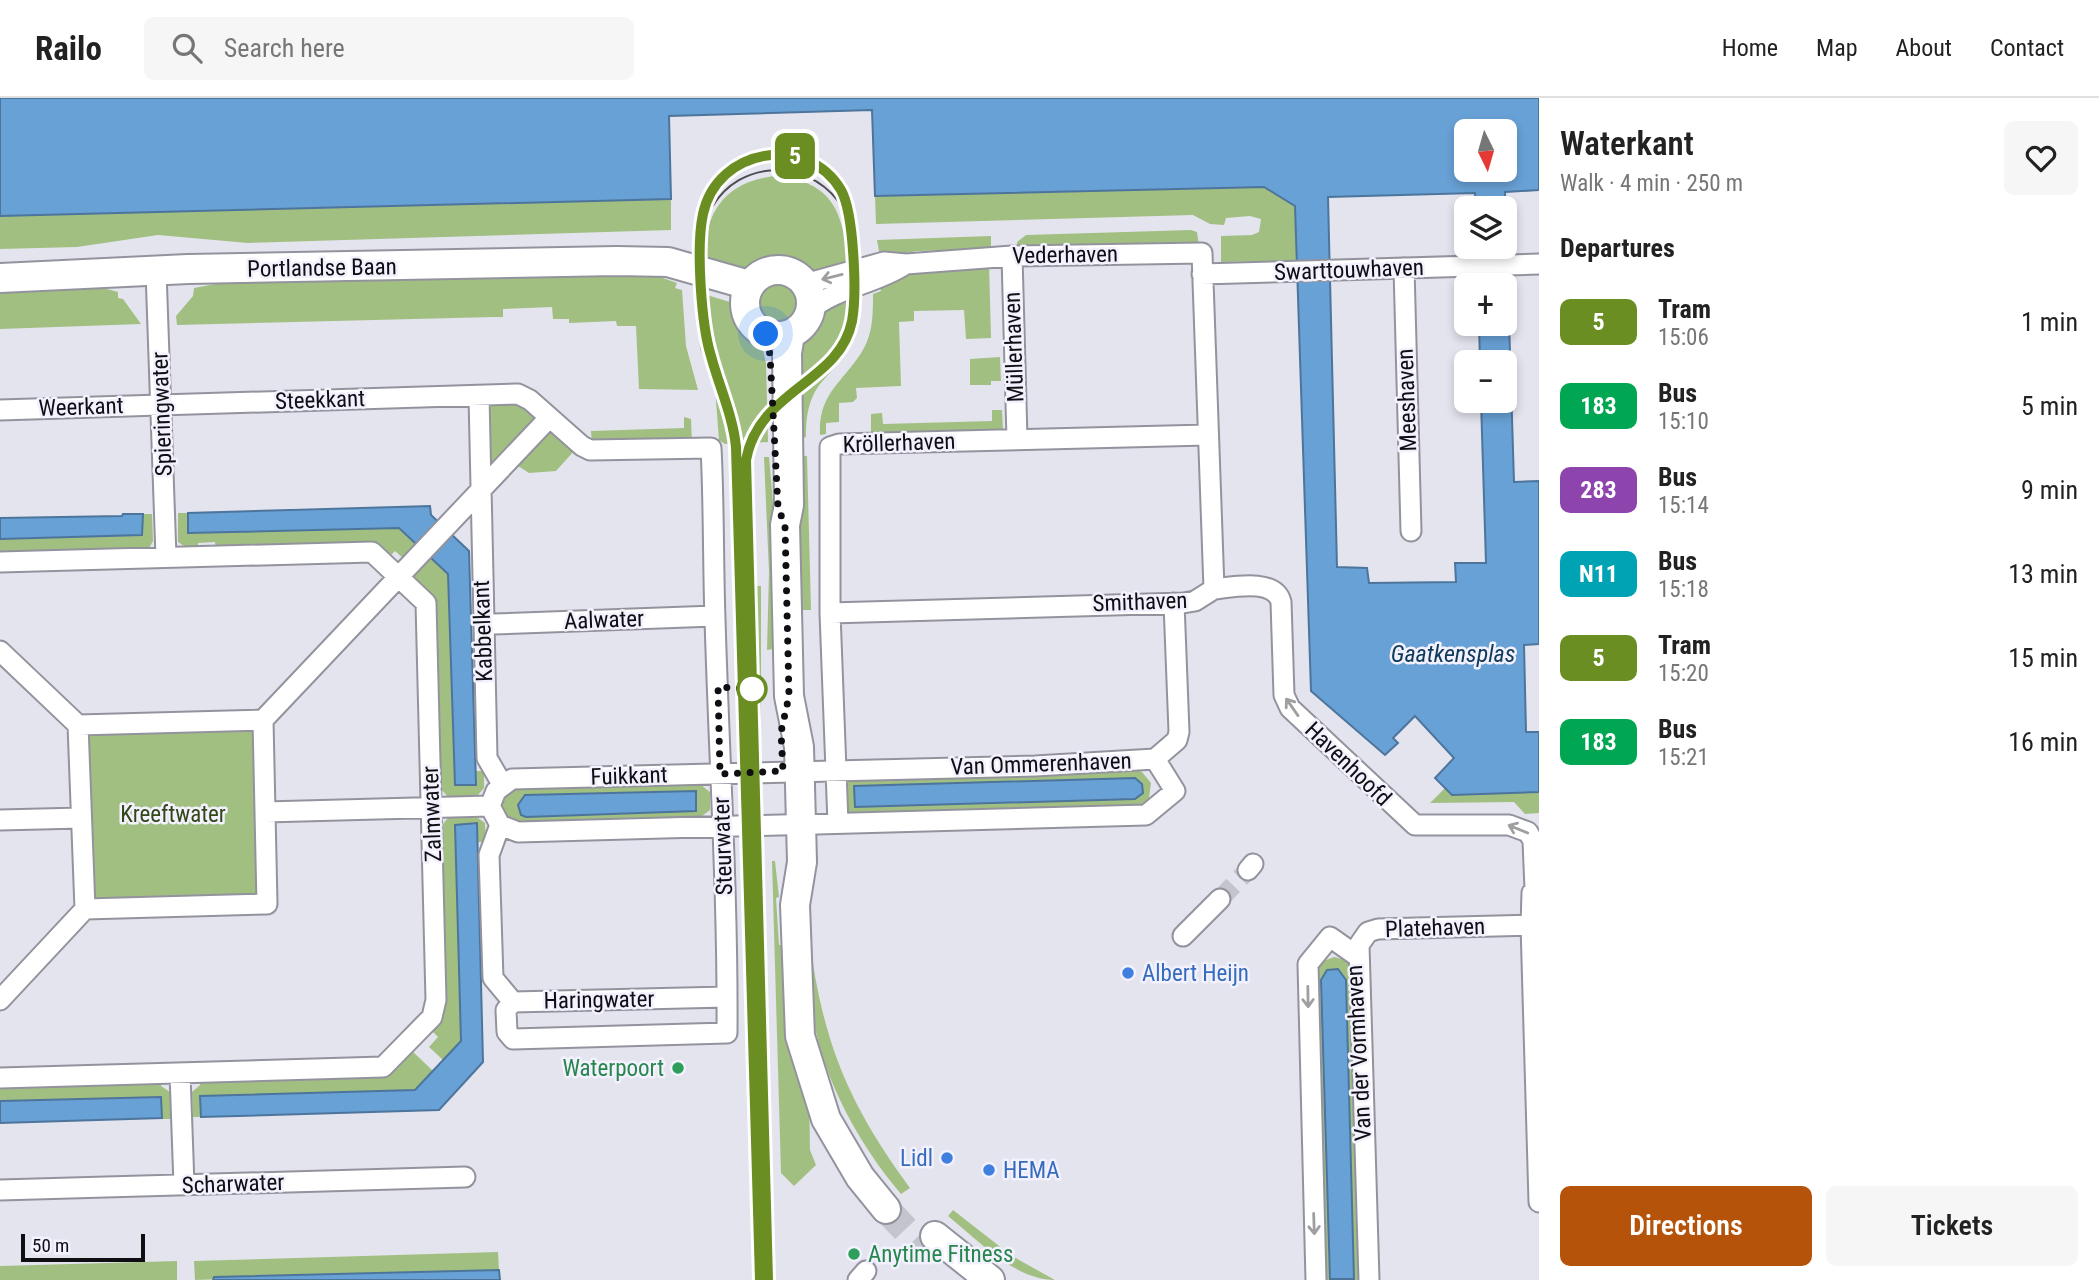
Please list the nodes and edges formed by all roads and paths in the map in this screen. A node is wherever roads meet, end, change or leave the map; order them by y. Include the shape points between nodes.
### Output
1 (1012, 256) junction
2 (906, 264) junction
3 (1539, 264) edge
4 (1404, 268) junction
5 (156, 271) junction
6 (1202, 274) junction
7 (0, 278) edge
8 (747, 294) junction
9 (808, 297) junction
10 (778, 334) junction
11 (478, 396) junction
12 (162, 404) junction
13 (0, 410) edge
14 (549, 418) junction
15 (1207, 435) junction
16 (1017, 439) junction
17 (712, 448) joint
18 (481, 482) junction
19 (1411, 531) dead end
20 (166, 558) junction
21 (0, 562) edge
22 (399, 576) junction
23 (1214, 589) junction
24 (1174, 603) junction
25 (831, 613) junction
26 (715, 616) junction
27 (494, 624) dead end
28 (0, 651) edge
29 (263, 720) junction
30 (78, 725) junction
31 (1155, 759) junction
32 (836, 769) junction
33 (791, 771) junction
34 (720, 774) junction
35 (502, 784) junction
36 (490, 806) junction
37 (432, 808) junction
38 (265, 812) junction
39 (81, 818) junction
40 (0, 820) edge
41 (838, 823) junction
42 (500, 825) junction
43 (793, 825) junction
44 (723, 827) junction
45 (1537, 889) edge
46 (1220, 899) tunnel mouth
47 (85, 909) junction
48 (1531, 925) junction
49 (1183, 936) dead end
50 (1357, 956) junction
51 (727, 997) junction
52 (0, 1000) edge
53 (513, 1002) junction
54 (513, 1039) joint
55 (180, 1074) junction
56 (0, 1078) edge
57 (465, 1177) dead end
58 (184, 1185) junction
59 (0, 1190) edge
60 (1539, 1202) edge
61 (893, 1204) tunnel mouth
62 (961, 1280) edge
63 (990, 1280) edge
64 (1316, 1280) edge
65 (1369, 1280) edge

1 - 2 street, Vederhaven
1 - 6 street, Vederhaven via 1202,253
1 - 16 street, Müllerhaven
2 - 9 street, Vederhaven via 888,276 825,298
2 -> 9 street, Vederhaven via 884,262
3 - 4 street, Swarttouwhaven
4 - 6 street, Swarttouwhaven
4 - 19 street, Meeshaven
5 - 7 street, Portlandse Baan
5 - 8 street, Portlandse Baan via 617,261 645,263
5 - 12 street, Spieringwater
6 - 15 street, Smithaven
8 - 9 street via 766,272 777,270 788,271
8 - 10 street via 750,323
9 - 10 street via 803,325
10 - 33 street via 787,353 789,505 785,526 789,696 781,732
11 - 12 street, Steekkant
11 - 14 street, Steekkant via 518,394
11 - 18 street
12 - 13 street, Weerkant
12 - 20 street, Spieringwater
14 - 17 street, Steekkant via 590,450
14 - 18 street
15 - 16 street, Kröllerhaven
15 - 23 street, Smithaven
16 - 25 street, Kröllerhaven via 830,447
17 - 26 street, Steurwater
18 - 22 street
18 - 35 street, Kabbelkant via 487,758
20 - 21 street, Zalmwater
20 - 22 street, Zalmwater via 372,552
22 - 29 street
22 - 37 street, Zalmwater via 426,603
23 - 24 street, Smithaven via 1195,601
45 -> 23 street, Havenhoofd via 1533,841 1528,832 1509,825 1415,825 1290,708 1284,695 1281,602 1276,592 1266,587
24 - 25 street, Smithaven
24 - 31 street via 1179,732 1177,740
25 - 32 street, Kröllerhaven
26 - 27 street, Aalwater
26 - 34 street, Steurwater
28 - 30 street
29 - 30 street
29 - 38 street
30 - 39 street
31 - 32 street, Van Ommerenhaven
31 - 41 street, Van Ommerenhaven via 1175,791 1146,816
32 - 33 street, Van Ommerenhaven
32 - 41 street
33 - 34 street, Fuikkant
33 - 43 street
34 - 35 street, Fuikkant via 512,779
34 - 44 street, Steurwater
35 - 36 street
36 - 37 street
36 - 42 street
37 - 38 street
37 - 55 street, Zalmwater via 435,1011 395,1058 383,1067 370,1068
38 - 47 street via 267,904
39 - 40 street
39 - 47 street
41 - 43 street, Van Ommerenhaven
42 - 44 street via 518,832
42 - 53 street via 489,855 493,978
43 - 44 street
43 - 61 street via 785,863 795,905 800,1036 825,1119 860,1177
44 - 51 street, Steurwater
45 - 48 street
46 - 49 street
47 - 52 street
48 - 50 street, Platehaven via 1378,929 1364,935
48 - 60 street
50 -> 64 street, Van der Vormhaven via 1330,937 1308,964
50 - 65 street, Van der Vormhaven
51 - 53 street, Haringwater
51 - 54 street, Steurwater via 727,1033
53 - 54 street, Haringwater via 506,1010 507,1032
55 - 56 street, Zalmwater
55 - 58 street
57 - 58 street, Scharwater
58 - 59 street, Scharwater
62 - 63 street via 930,1243

